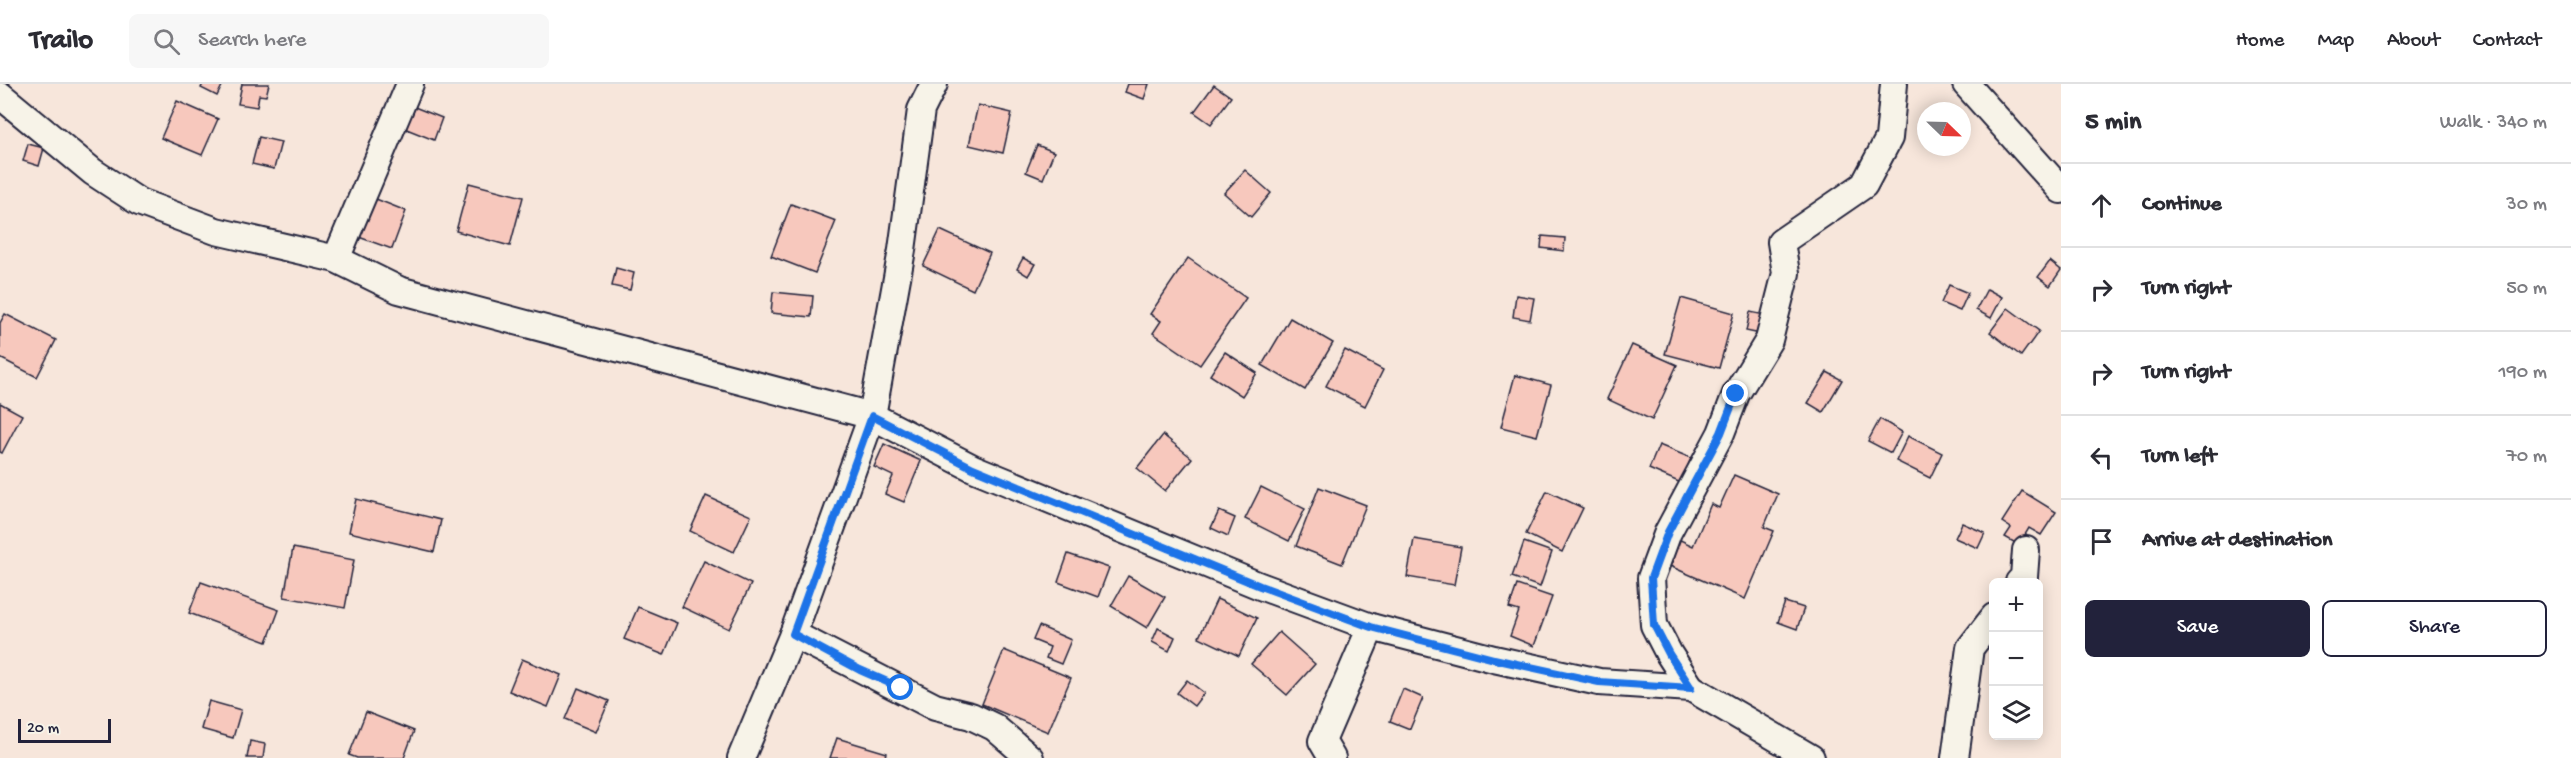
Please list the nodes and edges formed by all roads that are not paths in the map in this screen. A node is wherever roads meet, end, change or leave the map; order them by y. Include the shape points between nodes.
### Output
1 (410, 84) edge
2 (934, 84) edge
3 (1894, 84) edge
4 (1966, 84) edge
5 (0, 95) edge
6 (2061, 190) edge
7 (336, 260) junction
8 (872, 416) junction
9 (2026, 550) dead end
10 (2023, 578) edge
11 (1989, 623) edge
12 (1371, 627) junction
13 (793, 634) junction
14 (1691, 688) junction
15 (741, 758) edge
16 (1030, 758) edge
17 (1332, 758) edge
18 (1811, 758) edge
19 (1955, 758) edge

1 - 7 street
2 - 8 street via 921,110 902,249
3 - 14 street via 1889,138 1864,185 1781,242 1786,273 1769,340 1736,394 1721,433 1668,532 1651,578 1654,625
4 - 6 street
5 - 7 street via 93,172 139,202 216,231
7 - 8 street via 399,290
8 - 12 street via 973,468 1260,586
8 - 13 street
9 - 10 street
11 - 19 street via 1970,648
12 - 14 street via 1599,682
12 - 17 street via 1322,741
13 - 15 street
13 - 16 street via 935,707 971,716 994,728
14 - 18 street

